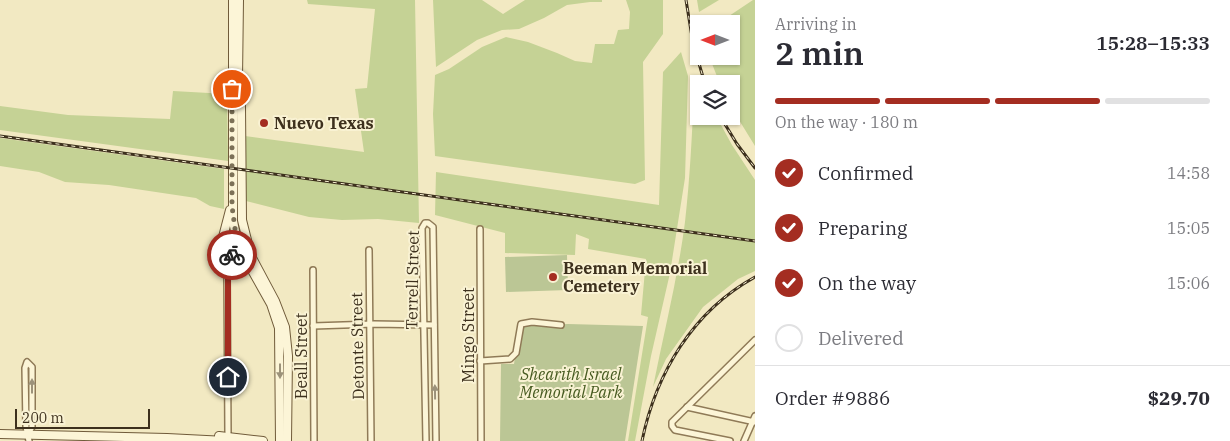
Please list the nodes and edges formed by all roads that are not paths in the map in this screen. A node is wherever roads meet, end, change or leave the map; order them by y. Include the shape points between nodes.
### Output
1 (233, 0) edge
2 (239, 0) edge
3 (232, 107) junction
4 (241, 107) junction
5 (232, 206) junction
6 (480, 229) dead end
7 (236, 236) junction
8 (222, 237) dead end
9 (369, 250) dead end
10 (249, 259) junction
11 (313, 270) dead end
12 (228, 277) junction
13 (369, 324) junction
14 (423, 324) junction
15 (434, 325) junction
16 (561, 325) dead end
17 (314, 326) junction
18 (755, 340) edge
19 (480, 361) junction
20 (687, 408) junction
21 (755, 416) edge
22 (753, 421) edge
23 (0, 434) edge
24 (28, 438) edge
25 (97, 438) edge
26 (227, 439) edge
27 (263, 441) edge
28 (280, 441) edge
29 (287, 441) edge
30 (314, 441) edge
31 (371, 441) edge
32 (426, 441) edge
33 (436, 441) edge
34 (481, 441) edge
35 (730, 441) edge
36 (744, 441) edge

1 - 3 main road
2 - 4 main road
3 - 4 main road
3 - 5 main road
4 - 10 main road via 241,208
5 - 7 main road
5 - 8 main road
6 - 19 street, Mingo Street
7 - 10 main road
7 - 12 street
9 - 13 street, Detonte Street
10 - 12 street
10 -> 28 main road via 279,328
10 - 29 main road via 275,301 285,327
11 - 17 street, Beall Street
12 - 26 street
13 - 14 street
13 - 17 street
13 - 31 street, Detonte Street
14 - 15 street
14 - 15 street, Terrell Street via 422,228 428,223 433,227
14 - 32 street, Terrell Street
33 -> 15 street, Terrell Street
16 - 19 street via 521,324 516,353 510,359
17 - 30 street, Beall Street
18 - 20 street
19 - 34 street, Mingo Street
20 - 22 street
20 - 35 street via 672,422 675,430
21 - 22 street
22 - 36 street
23 - 24 main road
24 -> 24 street via 32,427 32,368 28,362 25,368
24 - 25 main road
25 - 26 main road
26 - 27 main road

